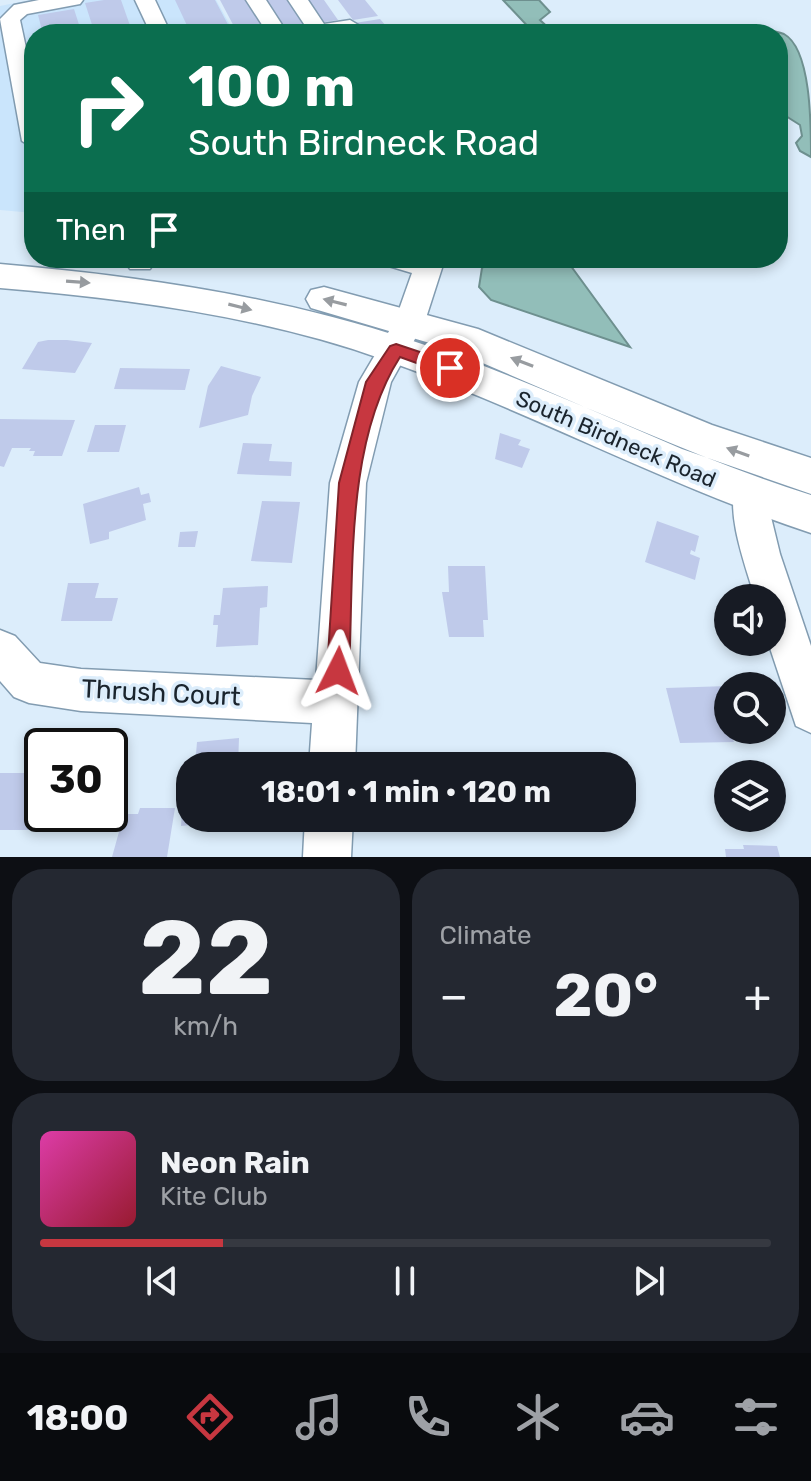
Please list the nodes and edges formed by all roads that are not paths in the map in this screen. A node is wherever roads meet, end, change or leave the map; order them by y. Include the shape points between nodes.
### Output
1 (73, 0) edge
2 (145, 0) edge
3 (256, 0) edge
4 (298, 0) edge
5 (156, 24) edge
6 (272, 24) edge
7 (310, 24) edge
8 (24, 90) edge
9 (0, 252) edge
10 (24, 253) edge
11 (181, 268) edge
12 (427, 268) edge
13 (0, 276) edge
14 (403, 335) junction
15 (811, 476) edge
16 (750, 495) junction
17 (811, 514) edge
18 (0, 650) edge
19 (336, 703) junction
20 (811, 711) edge
21 (333, 752) edge
22 (328, 832) edge
23 (327, 857) edge

1 - 8 street via 21,9 10,19
2 - 5 street
3 - 6 street
4 - 7 street
9 - 10 main road
14 -> 11 main road, South Birdneck Road via 241,280
12 - 14 street
13 -> 14 main road, South Birdneck Road via 92,283
15 -> 14 main road, South Birdneck Road via 697,437 541,369
14 - 16 main road, South Birdneck Road via 485,382 641,453
14 - 19 street via 375,382 348,483
16 - 17 main road, South Birdneck Road
16 - 20 street via 761,554
18 - 19 street, Thrush Court via 29,682 81,690
19 - 21 street
22 - 23 street

